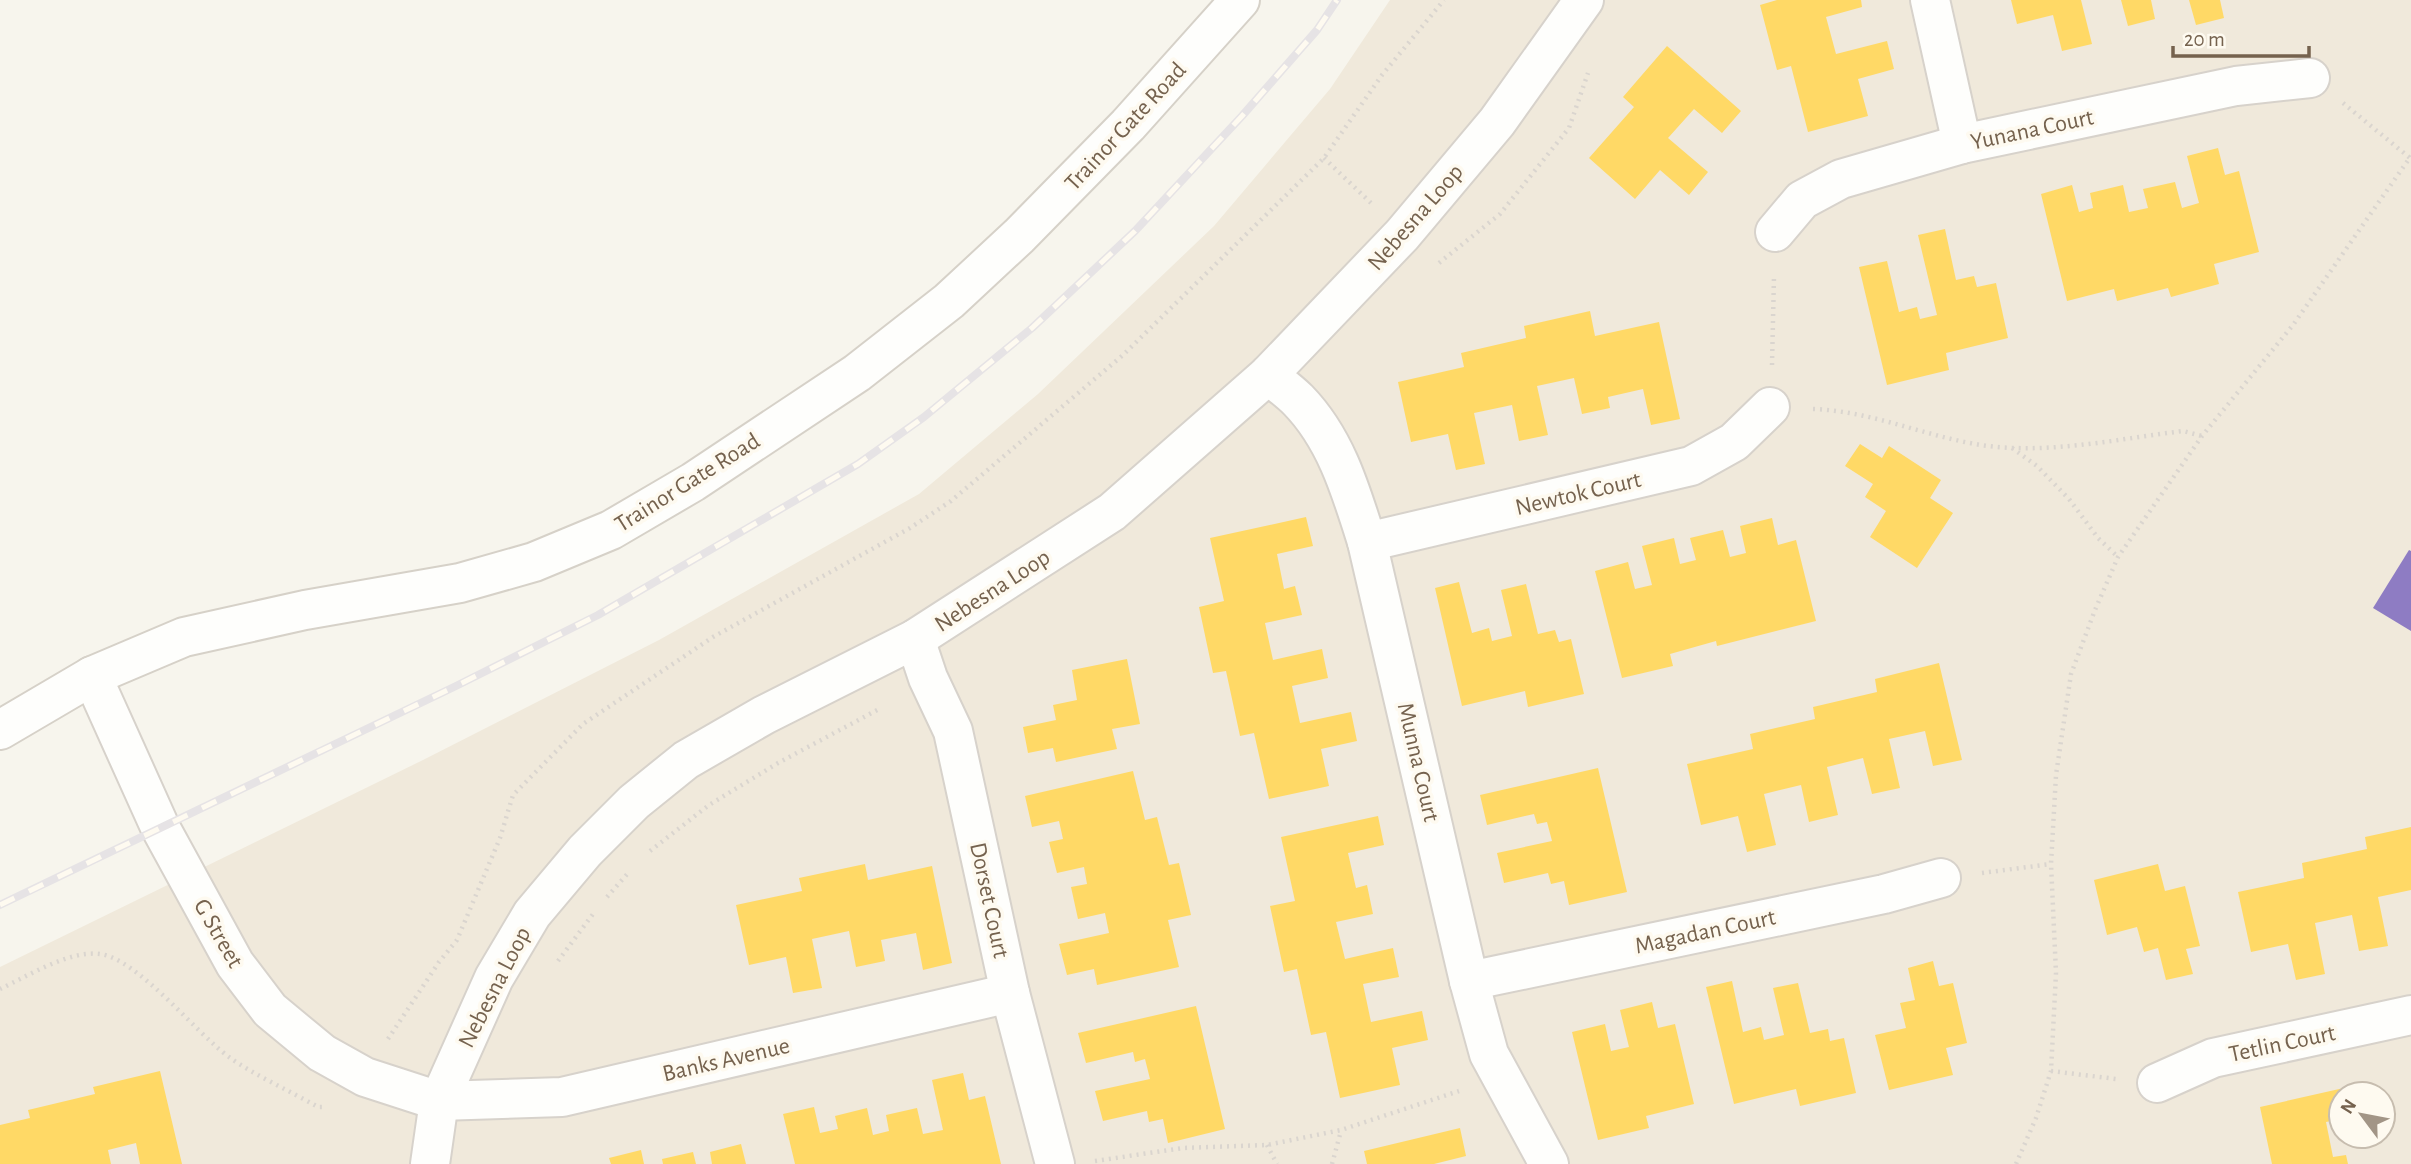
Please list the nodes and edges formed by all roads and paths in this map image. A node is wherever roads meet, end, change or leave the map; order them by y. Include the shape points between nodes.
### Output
1 (1240, 0) edge
2 (1444, 0) edge
3 (1584, 0) edge
4 (1930, 0) edge
5 (2310, 78) joint
6 (1962, 144) junction
7 (2410, 157) edge
8 (1324, 158) junction
9 (1373, 205) dead end
10 (1775, 232) joint
11 (1268, 375) junction
12 (1770, 407) junction
13 (2202, 436) junction
14 (2012, 448) junction
15 (1367, 542) junction
16 (2118, 557) junction
17 (915, 639) junction
18 (92, 676) junction
19 (881, 708) dead end
20 (0, 730) edge
21 (644, 856) dead end
22 (2051, 864) junction
23 (636, 865) dead end
24 (1941, 878) joint
25 (604, 900) dead end
26 (596, 909) dead end
27 (557, 962) dead end
28 (1468, 981) junction
29 (0, 989) edge
30 (1010, 993) junction
31 (2410, 1022) edge
32 (388, 1039) dead end
33 (2051, 1071) junction
34 (1502, 1075) junction
35 (2157, 1083) joint
36 (439, 1101) junction
37 (338, 1107) dead end
38 (1341, 1130) junction
39 (1267, 1145) junction
40 (1071, 1163) edge
41 (430, 1164) edge
42 (1277, 1164) edge
43 (1332, 1164) edge
44 (1549, 1164) edge
45 (2016, 1164) edge

1 - 18 street, Trainor Gate Road via 1128,125 949,301 857,373 693,482 611,530 534,562 460,583 184,637
2 - 8 path via 1382,75
3 - 11 street, Nebesna Loop via 1497,122 1402,235
4 - 6 street
5 - 6 street, Yunana Court via 2236,86
5 - 7 path
6 - 10 street, Yunana Court via 1841,178 1802,200
7 - 13 path via 2293,325
8 - 9 path
8 - 32 path via 1123,355 951,501 713,637 583,724 513,795 457,940
10 - 12 path
11 - 15 street, Munna Court via 1297,399 1323,431 1346,477
11 - 17 street, Nebesna Loop via 1112,512
12 - 14 path via 1842,410
12 - 15 street, Newtok Court via 1734,442 1691,466
13 - 14 path via 2183,431
13 - 16 path
14 - 16 path via 2037,466
15 - 28 street, Munna Court
16 - 22 path via 2071,674 2056,775
17 - 30 street, Dorset Court via 953,731
17 - 36 street, Nebesna Loop via 686,760 634,802 532,914 494,978
18 - 20 street, Trainor Gate Road
18 - 36 street, G Street via 160,827 235,964 270,1010 322,1053 365,1077
19 - 21 path via 709,805
22 - 24 path
22 - 33 path via 2056,973
23 - 25 path
24 - 28 street, Magadan Court via 1884,894
26 - 27 path
28 - 34 street, Munna Court via 1489,1054
29 - 37 path via 72,956 100,954 122,961 228,1057 318,1107
30 - 36 street, Banks Avenue via 562,1097
30 - 40 street, Dorset Court
31 - 35 street, Tetlin Court via 2213,1058
33 - 35 path
33 - 45 path
34 - 38 path
34 - 44 street, Munna Court
36 - 41 street, Nebesna Loop
38 - 39 path
38 - 43 path
39 - 40 path via 1183,1149
39 - 42 path

